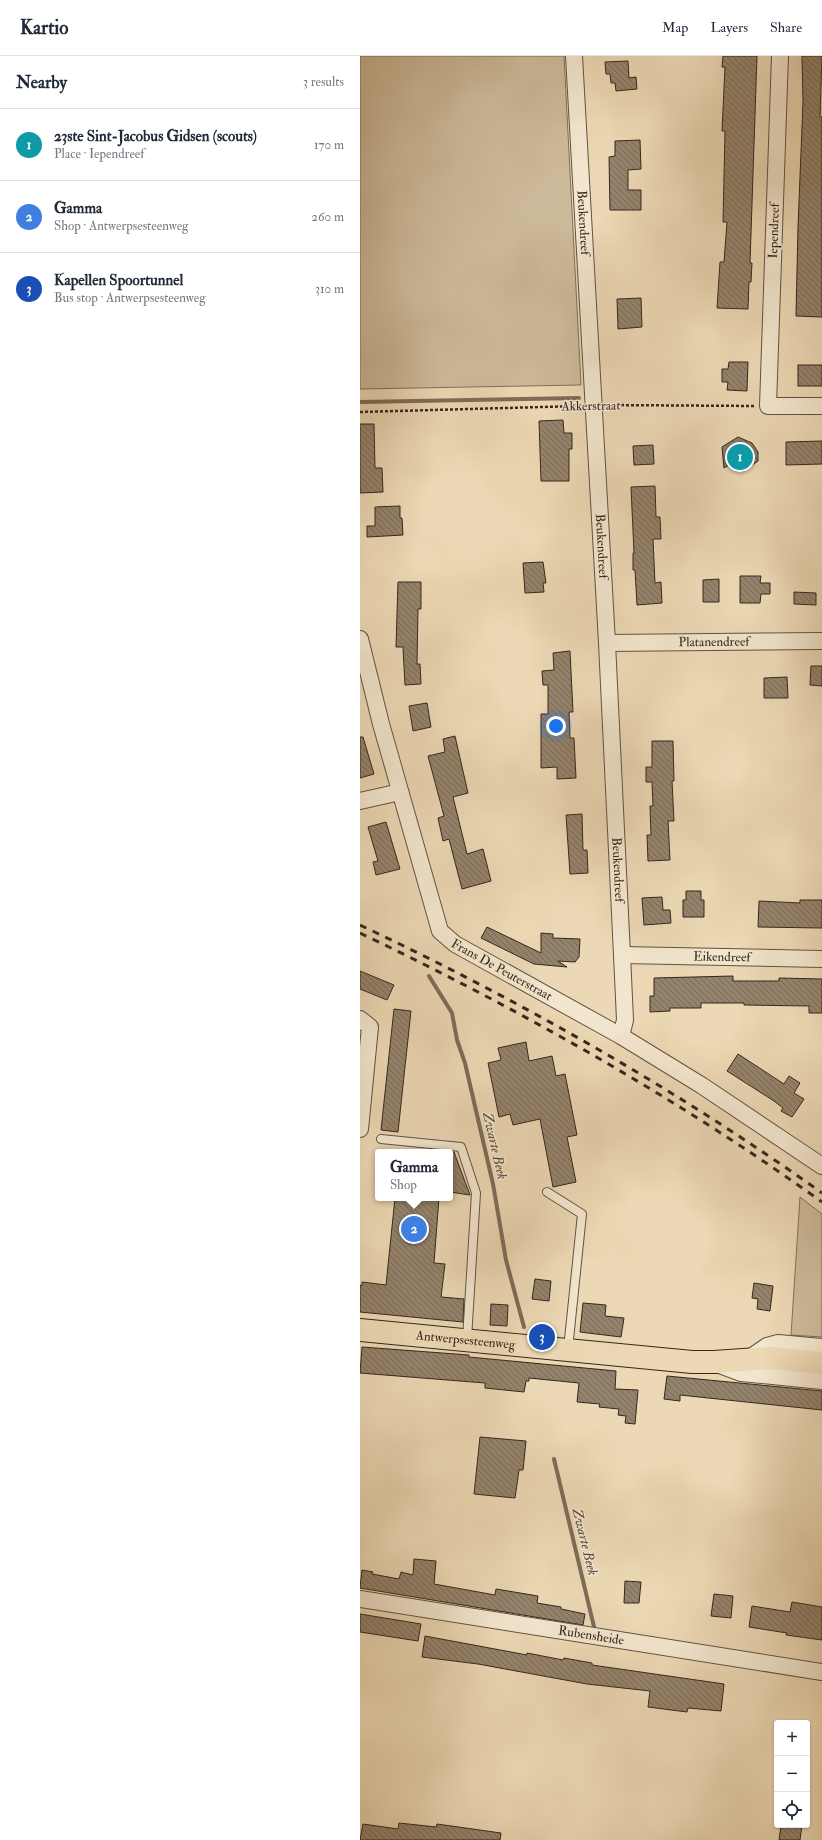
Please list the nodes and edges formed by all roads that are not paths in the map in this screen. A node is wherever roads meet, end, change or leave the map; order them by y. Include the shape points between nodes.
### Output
1 (574, 56) edge
2 (780, 56) edge
3 (822, 406) edge
4 (360, 639) edge
5 (822, 641) edge
6 (607, 643) junction
7 (400, 792) junction
8 (360, 801) edge
9 (622, 955) junction
10 (822, 959) edge
11 (360, 1019) edge
12 (621, 1036) junction
13 (360, 1129) edge
14 (381, 1139) dead end
15 (822, 1166) edge
16 (547, 1192) dead end
17 (360, 1330) edge
18 (467, 1340) junction
19 (822, 1347) edge
20 (568, 1350) junction
21 (746, 1360) junction
22 (714, 1362) junction
23 (822, 1363) edge
24 (822, 1381) edge
25 (360, 1599) edge
26 (822, 1672) edge

1 - 6 street, Beukendreef
2 - 3 street, Iependreef via 768,406
4 - 7 street, Frans De Peuterstraat
5 - 6 street, Platanendreef
6 - 9 street, Beukendreef
7 - 8 street
7 - 12 street, Frans De Peuterstraat via 440,931 455,944
9 - 10 street, Eikendreef
9 - 12 street, Beukendreef via 625,1020
11 - 13 street via 370,1027
12 - 15 street, Frans De Peuterstraat via 701,1085
14 - 18 lane via 461,1147 476,1193
16 - 20 lane via 582,1214
17 - 18 main road, Antwerpsesteenweg
18 - 20 main road, Antwerpsesteenweg
19 - 21 street via 778,1343 767,1346
20 - 22 main road, Antwerpsesteenweg
21 - 22 main road, Antwerpsesteenweg
21 - 23 main road, Antwerpsesteenweg via 771,1358
22 - 24 street, Antwerpsesteenweg via 741,1373
25 - 26 street, Rubensheide

